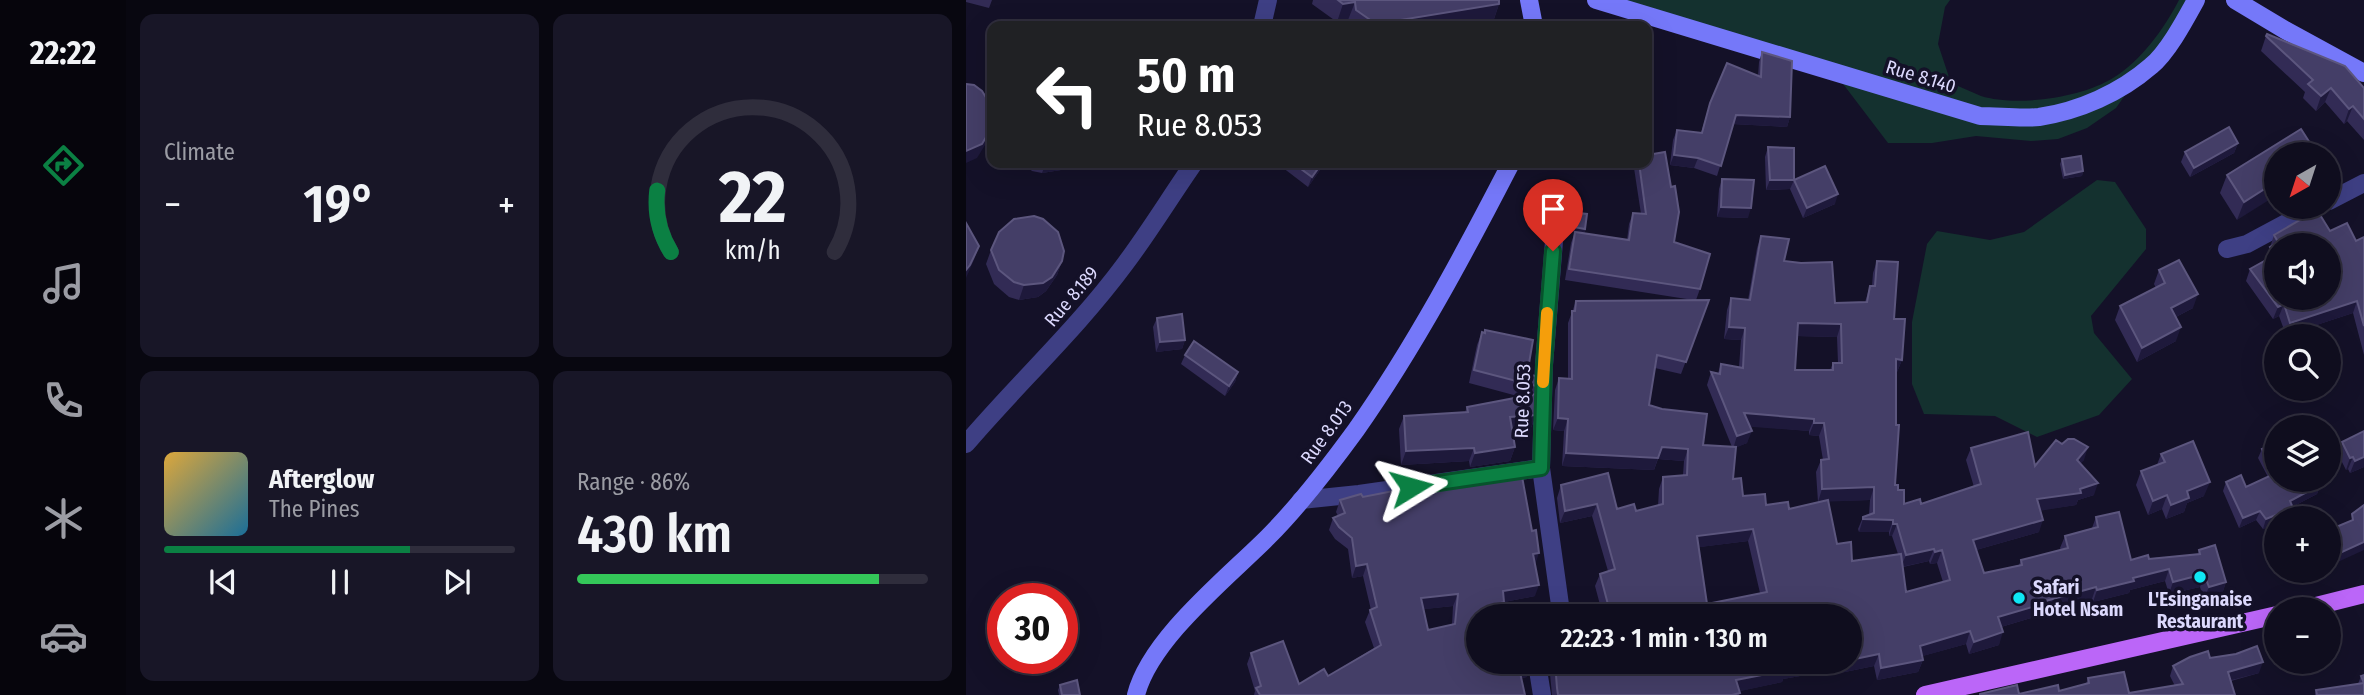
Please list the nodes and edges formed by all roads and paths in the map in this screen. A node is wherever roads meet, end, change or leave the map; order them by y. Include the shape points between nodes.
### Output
1 (1268, 0) edge
2 (1518, 0) edge
3 (1529, 0) edge
4 (1597, 0) edge
5 (2196, 0) edge
6 (2235, 0) edge
7 (1263, 21) edge
8 (1533, 21) edge
9 (2364, 73) edge
10 (1191, 168) edge
11 (1508, 168) edge
12 (2364, 183) edge
13 (2342, 194) edge
14 (2294, 219) edge
15 (1555, 229) dead end
16 (2227, 249) dead end
17 (966, 444) edge
18 (1541, 468) junction
19 (1301, 500) junction
20 (2364, 594) edge
21 (2341, 600) edge
22 (1560, 604) edge
23 (2264, 618) edge
24 (1539, 674) edge
25 (1136, 695) edge
26 (1542, 695) edge
27 (1925, 695) edge

1 - 7 street
2 - 3 street
3 - 8 street
4 - 5 street, Rue 8.140 via 1980,116 2037,117 2090,104 2152,65
6 - 9 street
10 - 17 street, Rue 8.189 via 1124,265
11 - 19 street, Rue 8.013 via 1406,352 1356,430
12 - 13 street
14 - 16 street via 2247,244
15 - 18 street, Rue 8.053
18 - 19 street
18 - 22 street, Rue 8.053
19 - 25 street, Rue 8.013 via 1173,632 1150,663
20 - 21 main road
23 - 27 main road
24 - 26 street

